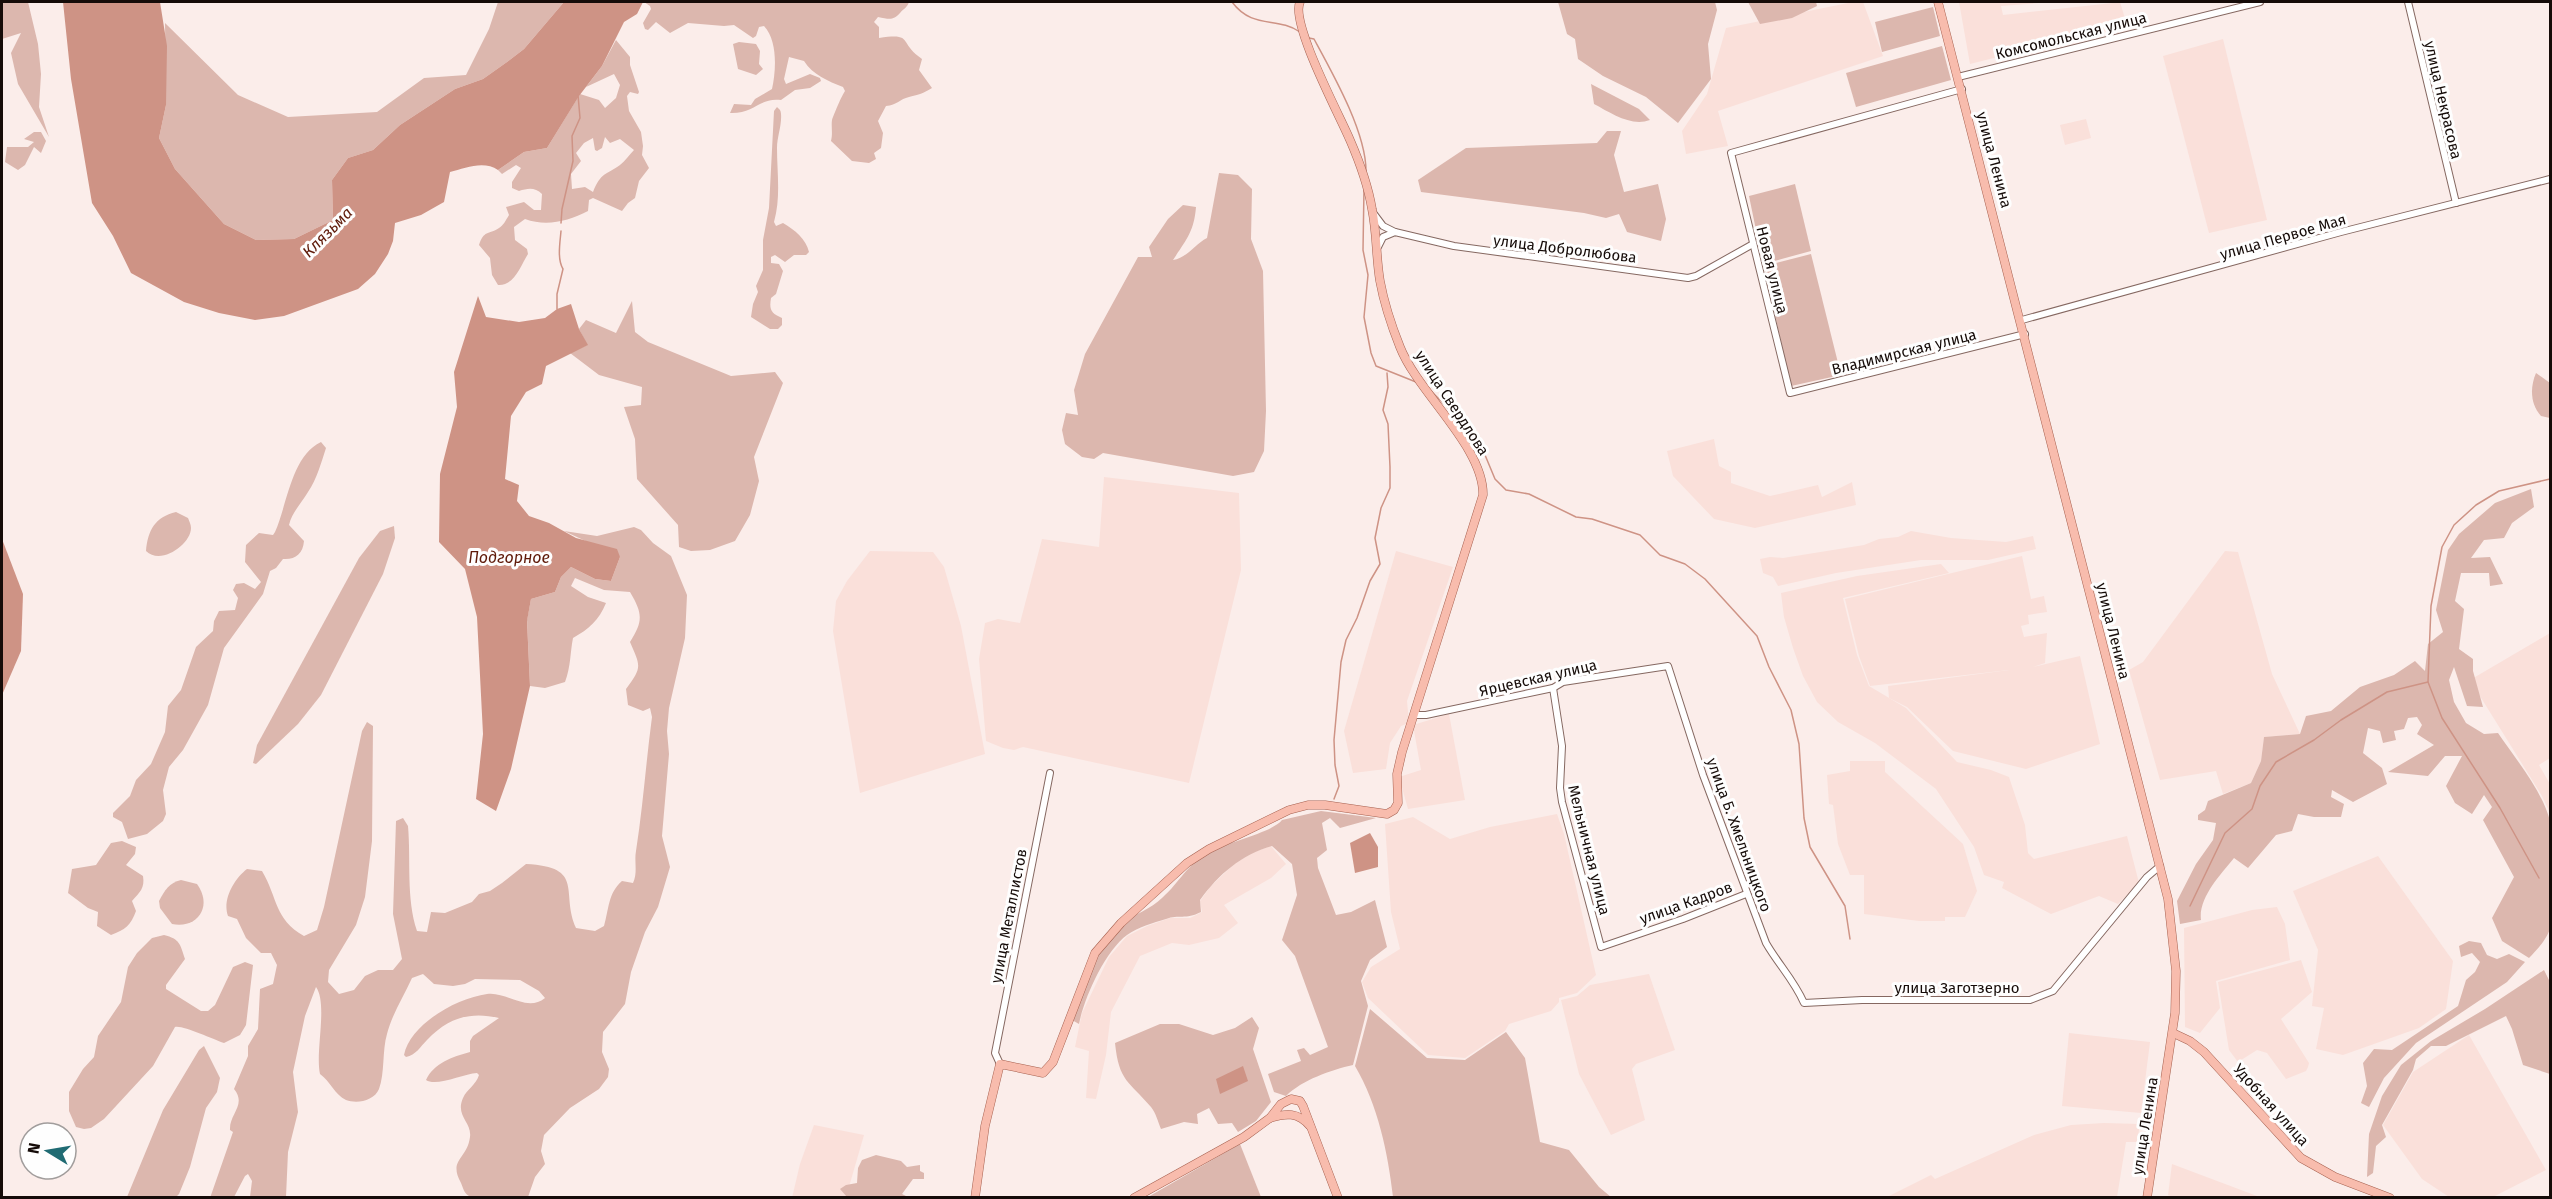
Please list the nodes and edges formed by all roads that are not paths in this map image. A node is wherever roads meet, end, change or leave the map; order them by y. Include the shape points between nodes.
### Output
1 (1938, 2) edge
2 (2260, 2) edge
3 (2408, 2) edge
4 (1299, 3) edge
5 (1959, 77) junction
6 (1962, 89) junction
7 (2550, 178) edge
8 (2456, 203) junction
9 (1373, 211) junction
10 (1395, 232) junction
11 (1753, 244) junction
12 (1376, 250) junction
13 (2022, 320) junction
14 (2025, 334) junction
15 (1790, 393) joint
16 (1668, 666) joint
17 (1552, 688) junction
18 (1414, 716) junction
19 (1050, 773) dead end
20 (2160, 866) junction
21 (1746, 894) junction
22 (1600, 947) joint
23 (1804, 1003) joint
24 (2173, 1033) junction
25 (1000, 1064) junction
26 (1302, 1113) junction
27 (1275, 1114) junction
28 (975, 1197) edge
29 (1134, 1197) edge
30 (1338, 1197) edge
31 (2147, 1197) edge
32 (2390, 1197) edge

1 - 5 main road, улица Ленина
2 - 5 street, Комсомольская улица
3 - 8 street, улица Некрасова
4 - 9 main road, улица Свердлова via 1310,52 1351,142
5 - 6 main road, улица Ленина
6 - 11 street, Новая улица via 1731,153
6 - 13 main road, улица Ленина
7 - 8 street, улица Первое Мая
8 - 13 street, улица Первое Мая
9 - 10 street via 1383,226
9 - 12 main road, улица Свердлова
10 - 11 street, улица Добролюбова via 1454,246 1688,278
10 - 12 street via 1383,237
11 - 15 street, Новая улица
12 - 18 main road, улица Свердлова via 1400,348 1429,397 1476,461 1483,484 1483,495
13 - 14 main road, улица Ленина
14 - 15 street, Владимирская улица
14 - 20 main road, улица Ленина
16 - 17 street, Ярцевская улица via 1563,682
16 - 21 street, улица Б. Хмельницкого
17 - 18 street, Ярцевская улица
17 - 22 street, Мельничная улица via 1562,746 1562,802
18 - 25 main road, улица Свердлова via 1396,774 1397,806 1387,814 1325,805 1289,810 1187,863 1121,923 1095,953 1053,1062 1043,1073
19 - 25 street, улица Металлистов via 995,1053
20 - 23 street, улица Заготзерно via 2053,991 2030,1000
20 - 24 main road, улица Ленина via 2175,958
21 - 22 street, улица Кадров
21 - 23 street, улица Б. Хмельницкого via 1766,943 1795,983
24 - 31 main road, улица Ленина
24 - 32 main road, Удобная улица via 2204,1052 2301,1158 2328,1174
25 - 28 main road via 985,1126
26 - 27 main road
26 - 27 main road via 1300,1101 1295,1099 1287,1100
26 - 30 main road
27 - 29 main road via 1244,1137

